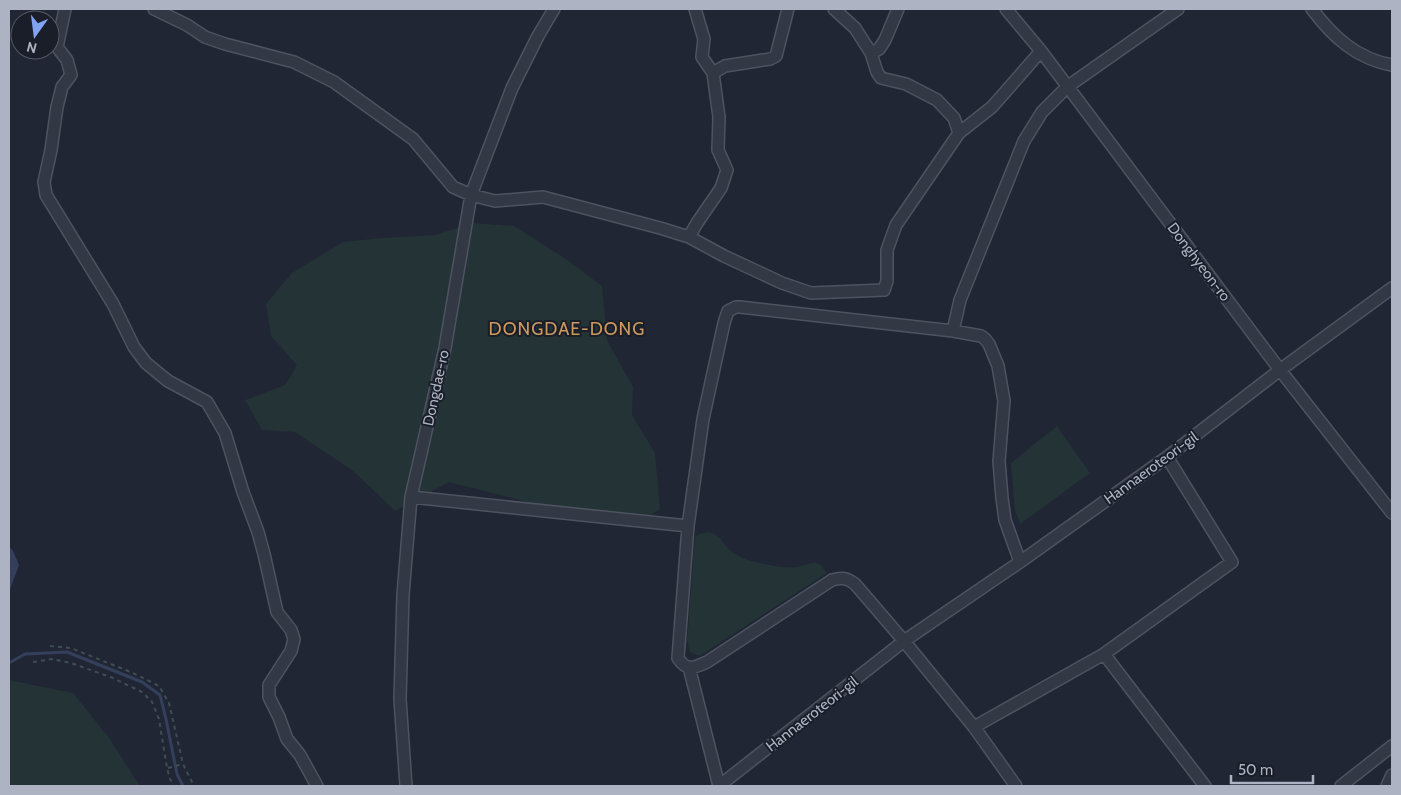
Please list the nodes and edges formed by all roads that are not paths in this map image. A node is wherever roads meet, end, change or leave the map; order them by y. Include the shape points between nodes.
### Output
1 (65, 9) edge
2 (154, 9) edge
3 (554, 9) edge
4 (695, 9) edge
5 (788, 9) edge
6 (834, 9) edge
7 (898, 9) edge
8 (1006, 9) edge
9 (1178, 9) edge
10 (1312, 9) edge
11 (1041, 51) junction
12 (871, 53) junction
13 (1392, 65) edge
14 (713, 72) junction
15 (1068, 87) junction
16 (959, 133) junction
17 (471, 195) junction
18 (689, 237) junction
19 (1392, 288) edge
20 (953, 331) junction
21 (1280, 370) junction
22 (1167, 458) junction
23 (411, 497) junction
24 (1392, 513) edge
25 (688, 526) junction
26 (1020, 562) junction
27 (904, 641) junction
28 (1104, 654) junction
29 (690, 667) junction
30 (974, 727) junction
31 (1392, 746) edge
32 (1392, 776) edge
33 (317, 786) edge
34 (406, 786) edge
35 (719, 786) edge
36 (1016, 786) edge
37 (1205, 786) edge
38 (1341, 786) edge
39 (1387, 786) edge

1 - 33 street via 58,47 67,60 71,75 62,87 57,107 44,182 46,196 146,363 168,381 207,402 225,433 242,492 258,532 277,612 294,639 291,651 269,685 269,697 287,739
2 - 17 street via 204,37 294,62 334,82 412,139 453,187
3 - 17 street, Dongdae-ro via 512,88
4 - 14 street via 704,39 702,57
5 - 14 street via 776,56 770,60 725,66
6 - 12 street via 855,28
7 - 12 street via 885,40 879,49
8 - 11 street, Donghyeon-ro
9 - 15 street
10 - 13 street via 1350,49 1366,58
11 - 15 street, Donghyeon-ro
11 - 16 street via 992,107
12 - 16 street via 881,78 906,84 937,100 954,118
14 - 18 street via 719,117 718,150 727,170 721,188
15 - 20 street via 1042,112 1024,141 960,300
15 - 21 street, Donghyeon-ro
16 - 18 street via 896,225 887,250 884,290 811,292 732,260
17 - 18 street via 495,201 543,196
17 - 23 street, Dongdae-ro via 445,348
19 - 21 street, Hannaeroteori-gil
20 - 25 street via 740,307 728,310 703,419
20 - 26 street via 985,339 998,366 1004,401 999,461 1002,498 1005,520
21 - 22 street, Hannaeroteori-gil
21 - 24 street, Donghyeon-ro
22 - 26 street, Hannaeroteori-gil
22 - 28 street via 1232,562
23 - 25 street
23 - 34 street, Dongdae-ro via 400,690
25 - 29 street via 678,658
26 - 27 street, Hannaeroteori-gil
27 - 29 street via 855,584 841,578 832,580 706,662
27 - 30 street
27 - 35 street, Hannaeroteori-gil
28 - 30 street
28 - 37 street
29 - 35 street
30 - 36 street
31 - 38 street
32 - 39 street

